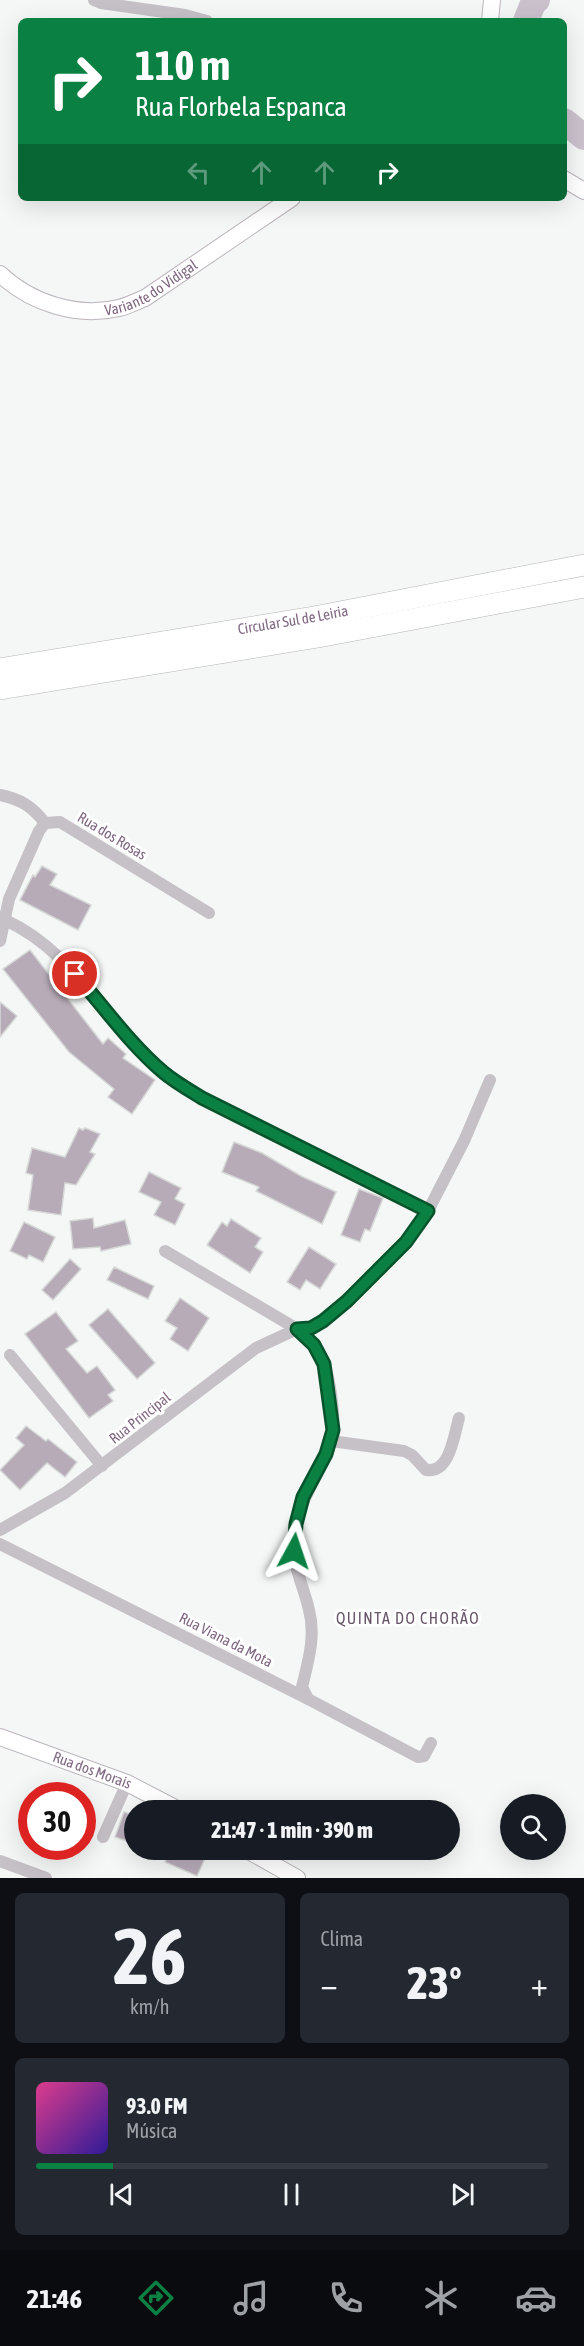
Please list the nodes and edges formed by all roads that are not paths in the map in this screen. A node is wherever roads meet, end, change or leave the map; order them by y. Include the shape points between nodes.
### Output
1 (94, 0) edge
2 (492, 0) edge
3 (196, 18) edge
4 (489, 18) edge
5 (567, 181) edge
6 (584, 191) edge
7 (567, 192) edge
8 (584, 198) edge
9 (288, 201) edge
10 (0, 274) edge
11 (584, 565) edge
12 (529, 587) junction
13 (584, 587) edge
14 (0, 669) edge
15 (0, 689) edge
16 (0, 795) edge
17 (45, 823) junction
18 (209, 913) dead end
19 (5, 920) junction
20 (0, 941) edge
21 (490, 1080) dead end
22 (428, 1211) junction
23 (165, 1251) dead end
24 (297, 1329) junction
25 (10, 1355) dead end
26 (459, 1418) dead end
27 (331, 1442) junction
28 (102, 1466) junction
29 (0, 1530) edge
30 (0, 1544) edge
31 (308, 1699) junction
32 (0, 1737) edge
33 (431, 1743) dead end
34 (127, 1783) junction
35 (160, 1800) edge
36 (103, 1837) dead end
37 (265, 1860) edge
38 (0, 1861) edge
39 (46, 1878) edge
40 (297, 1878) edge

1 - 3 street
2 - 4 street
5 - 6 street
7 - 8 street
9 - 10 street, Variante do Vidigal via 145,298 120,308 89,312 64,308 32,297
11 - 12 highway, Circular Sul de Leiria
12 - 13 highway, Circular Sul de Leiria
12 - 14 highway, Circular Sul de Leiria via 314,617
12 - 15 highway, Circular Sul de Leiria via 307,639
16 - 17 street via 19,800 36,811
17 - 18 street, Rua dos Rosas via 60,822
17 - 19 street via 9,899
19 - 20 street
19 - 22 street via 27,930 56,952 141,1051 165,1073 202,1098
21 - 22 street, Rua Principal
22 - 24 street, Rua Principal via 406,1242 347,1301 311,1328
23 - 24 street
24 - 27 street via 314,1345 324,1364 333,1420
24 - 28 street, Rua Principal via 256,1348
25 - 28 street
26 - 27 street via 447,1457 436,1469 426,1470 404,1451
27 - 31 street via 303,1497 294,1539 295,1565 311,1621 310,1652 302,1687
28 - 29 street, Rua Principal via 65,1493
30 - 31 street, Rua Viana da Mota
31 - 33 street, Rua Viana da Mota via 418,1757 424,1756
32 - 34 street, Rua dos Morais
34 - 35 street, Rua dos Morais
34 - 36 street
37 - 40 street
38 - 39 street

